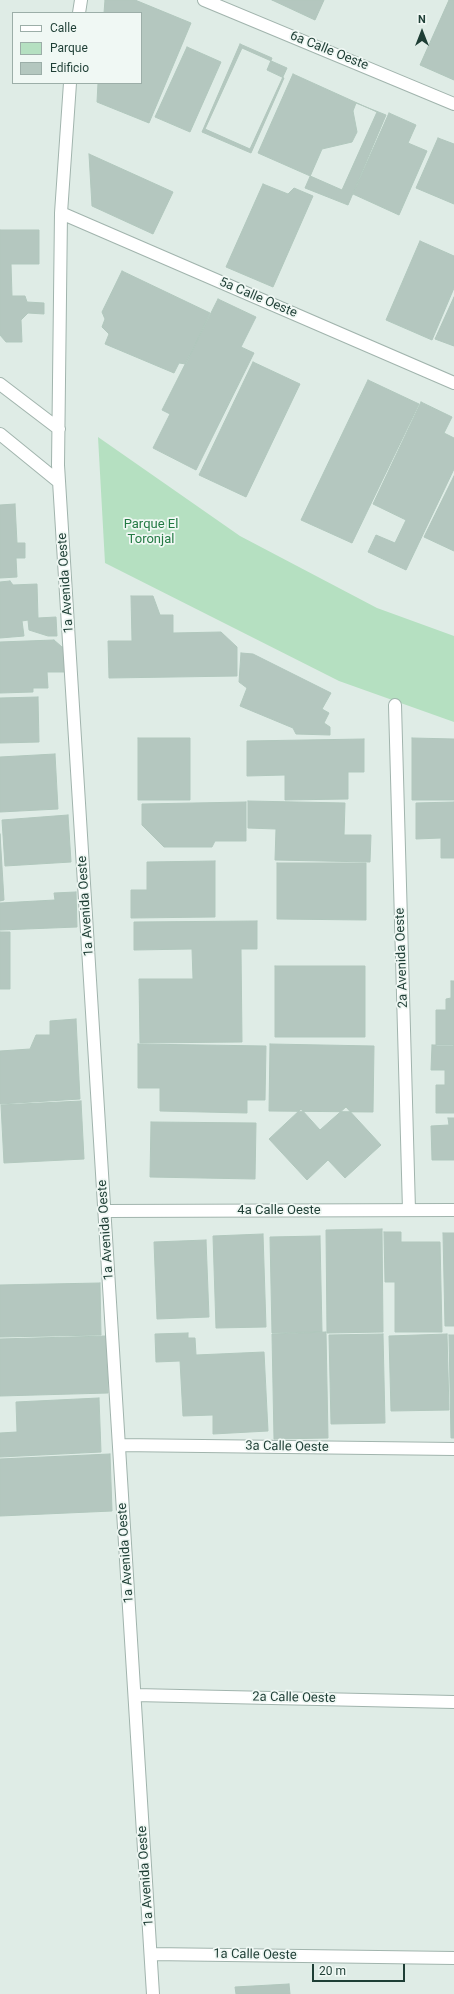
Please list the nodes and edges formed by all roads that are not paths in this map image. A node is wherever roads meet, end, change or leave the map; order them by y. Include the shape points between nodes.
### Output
1 (81, 0) edge
2 (204, 0) edge
3 (79, 12) edge
4 (70, 84) edge
5 (454, 104) edge
6 (61, 213) junction
7 (454, 383) edge
8 (0, 384) edge
9 (59, 429) junction
10 (0, 434) edge
11 (59, 482) junction
12 (395, 705) dead end
13 (409, 1210) junction
14 (454, 1210) edge
15 (105, 1211) junction
16 (120, 1445) junction
17 (454, 1449) edge
18 (135, 1695) junction
19 (454, 1702) edge
20 (151, 1954) junction
21 (454, 1958) edge
22 (154, 1994) edge

1 - 3 street
2 - 5 street, 6a Calle Oeste
4 - 6 street, 1a Avenida Oeste
6 - 7 street, 5a Calle Oeste
6 - 9 street, 1a Avenida Oeste
8 - 9 street
9 - 11 street, 1a Avenida Oeste
10 - 11 street
11 - 15 street, 1a Avenida Oeste
12 - 13 street, 2a Avenida Oeste
13 - 14 street, 4a Calle Oeste
13 - 15 street, 4a Calle Oeste
15 - 16 street, 1a Avenida Oeste
16 - 17 street, 3a Calle Oeste
16 - 18 street, 1a Avenida Oeste
18 - 19 street, 2a Calle Oeste
18 - 20 street, 1a Avenida Oeste
20 - 21 street, 1a Calle Oeste
20 - 22 street, 1a Avenida Oeste

